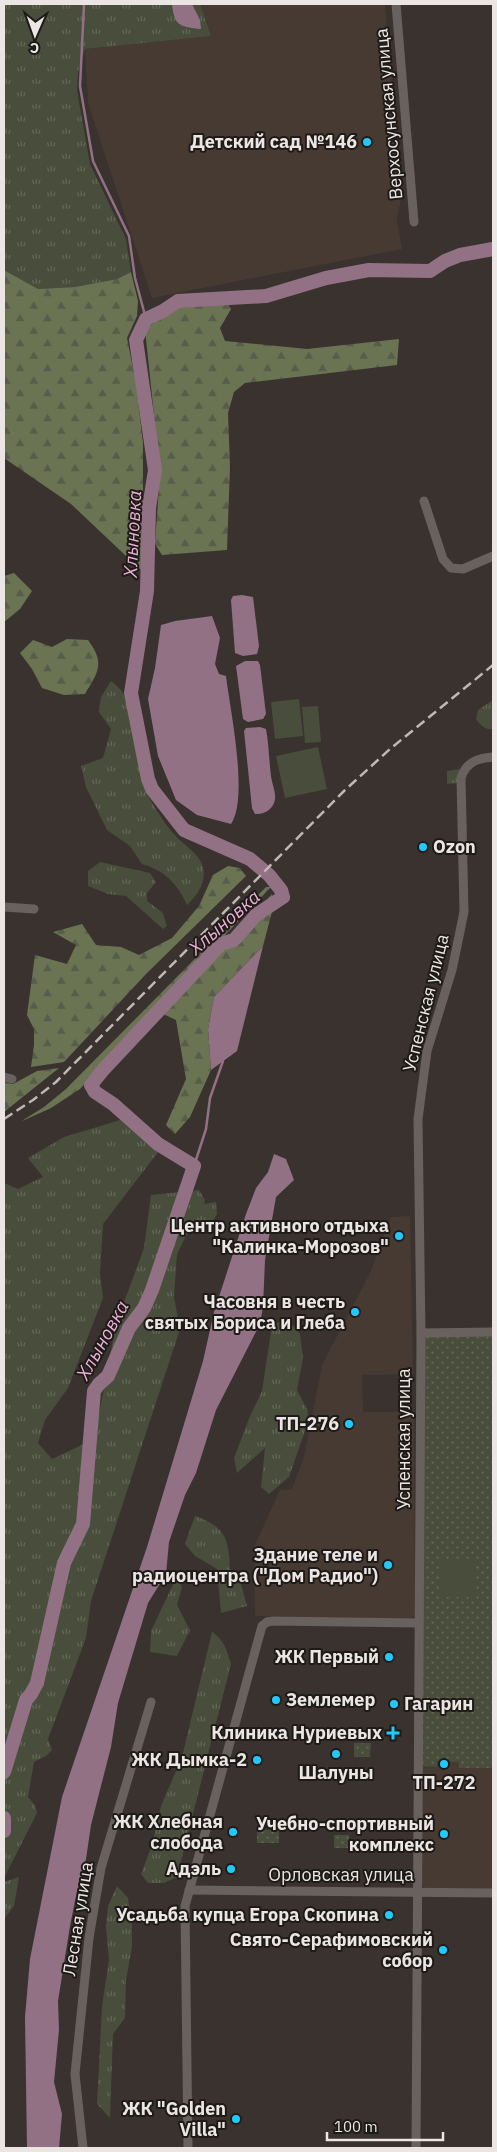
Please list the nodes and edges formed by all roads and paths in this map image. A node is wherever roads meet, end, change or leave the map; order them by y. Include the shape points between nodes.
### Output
1 (396, 4) edge
2 (414, 222) dead end
3 (424, 501) dead end
4 (493, 556) edge
5 (493, 757) edge
6 (4, 907) edge
7 (34, 909) dead end
8 (493, 1332) edge
9 (421, 1333) junction
10 (419, 1623) junction
11 (151, 1702) dead end
12 (189, 1890) junction
13 (416, 1892) junction
14 (493, 1893) edge
15 (83, 2148) edge
16 (188, 2148) edge
17 (416, 2148) edge

1 - 2 street, Верхосунская улица
3 - 4 street via 443,558 451,568 463,569
5 - 9 street, Успенская улица via 471,763 461,778 464,912 452,970 427,1051 418,1107
6 - 7 street
8 - 9 street
9 - 10 street, Успенская улица
10 - 12 street via 273,1621 262,1626
10 - 13 street, Успенская улица
11 - 15 street, Лесная улица via 101,1868 89,1938 75,2074
12 - 13 street, Орловская улица
12 - 16 street via 185,1906
13 - 14 street, Орловская улица
13 - 17 street, Успенская улица

